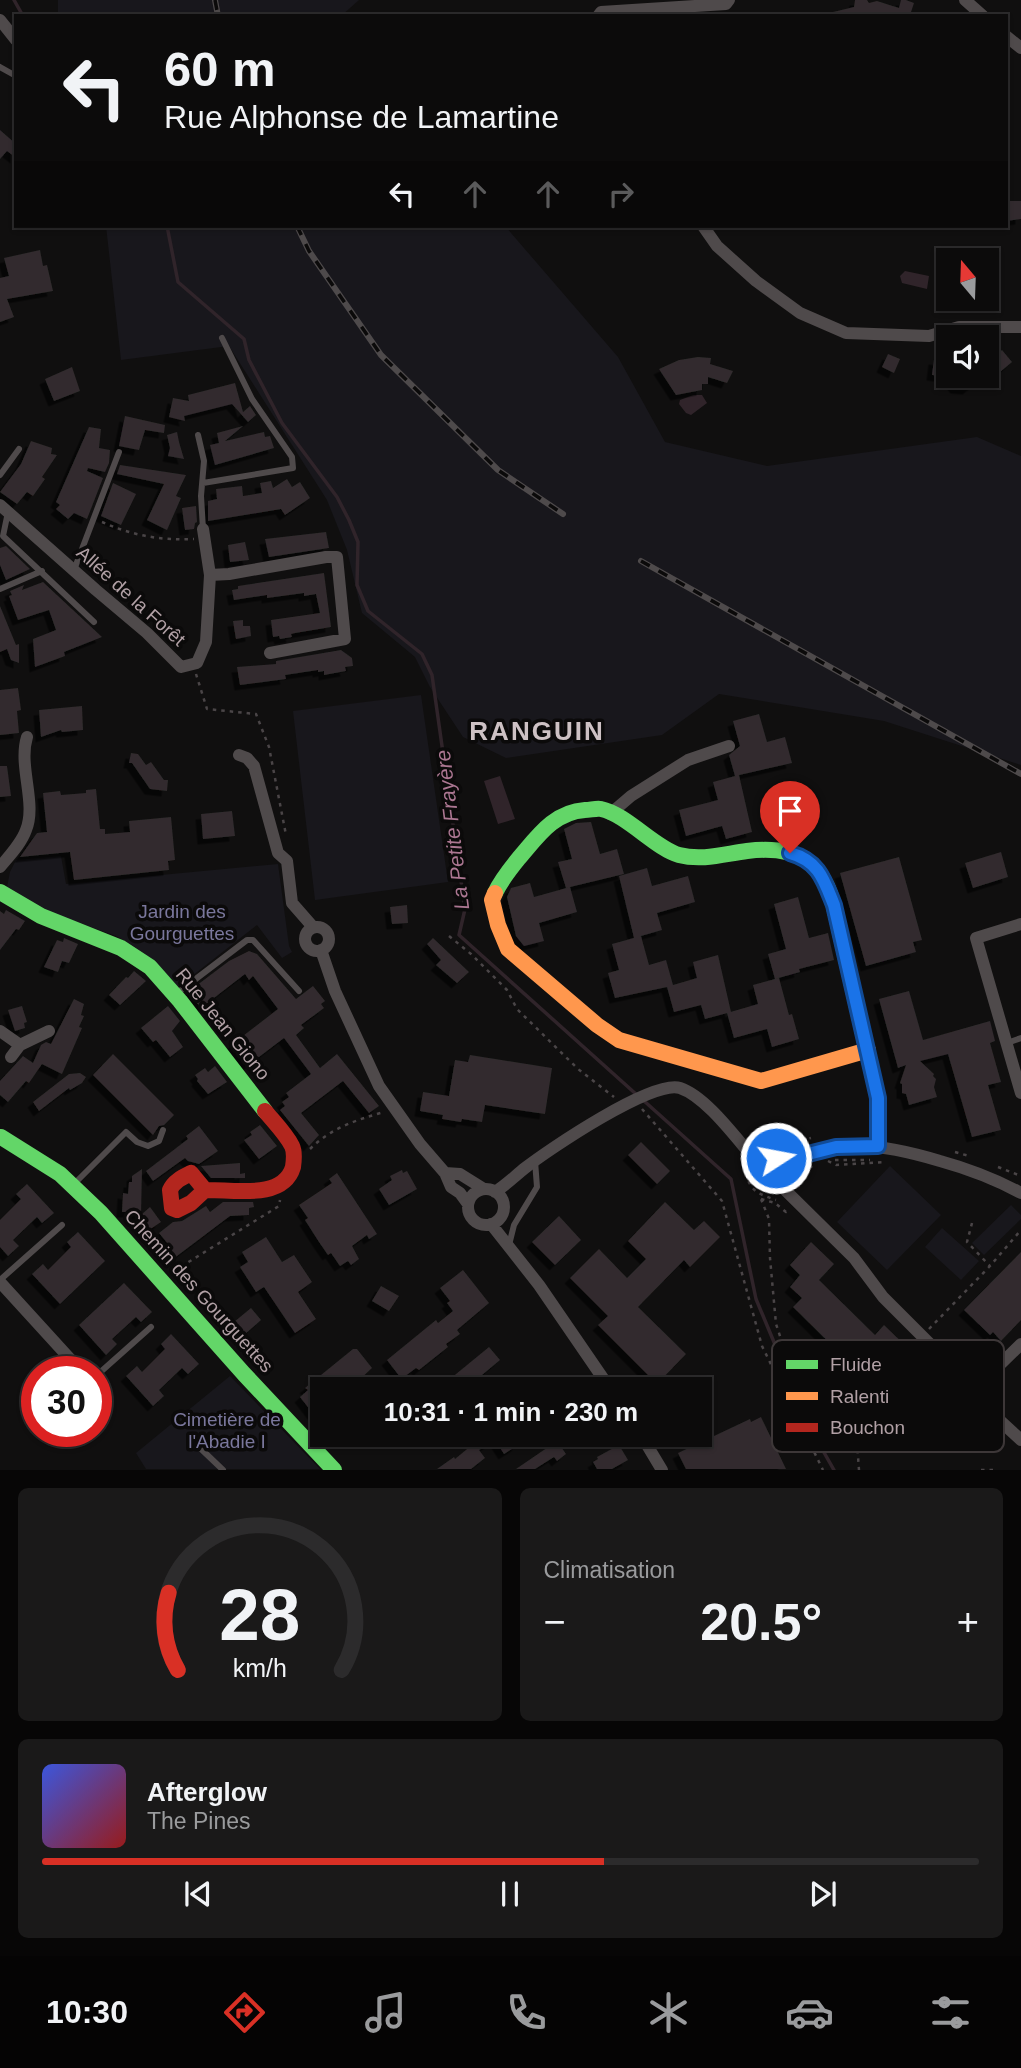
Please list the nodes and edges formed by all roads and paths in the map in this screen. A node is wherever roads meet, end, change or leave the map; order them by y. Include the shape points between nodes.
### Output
1 (729, 0) edge
2 (965, 0) edge
3 (600, 14) edge
4 (981, 14) edge
5 (0, 20) edge
6 (14, 38) edge
7 (704, 228) edge
8 (1021, 327) edge
9 (222, 338) dead end
10 (198, 435) dead end
11 (19, 449) dead end
12 (119, 452) dead end
13 (0, 475) edge
14 (203, 483) junction
15 (4, 508) edge
16 (95, 519) junction
17 (203, 534) junction
18 (74, 570) junction
19 (42, 571) junction
20 (210, 575) junction
21 (0, 589) edge
22 (94, 622) dead end
23 (270, 653) dead end
24 (27, 737) dead end
25 (729, 746) dead end
26 (239, 755) dead end
27 (610, 814) junction
28 (0, 867) edge
29 (0, 892) edge
30 (1021, 925) edge
31 (449, 936) dead end
32 (299, 991) dead end
33 (174, 995) junction
34 (0, 1031) edge
35 (49, 1031) dead end
36 (1021, 1038) edge
37 (1006, 1043) junction
38 (20, 1045) junction
39 (868, 1051) junction
40 (11, 1057) dead end
41 (1021, 1093) edge
42 (629, 1102) junction
43 (394, 1109) junction
44 (163, 1130) dead end
45 (821, 1137) dead end
46 (0, 1138) edge
47 (744, 1148) junction
48 (23, 1151) junction
49 (880, 1151) junction
50 (0, 1155) edge
51 (296, 1159) junction
52 (536, 1161) junction
53 (780, 1161) junction
54 (891, 1161) dead end
55 (757, 1163) junction
56 (816, 1163) dead end
57 (803, 1166) dead end
58 (445, 1173) junction
59 (778, 1183) junction
60 (72, 1185) junction
61 (205, 1190) dead end
62 (490, 1190) junction
63 (1021, 1193) edge
64 (794, 1199) junction
65 (281, 1203) dead end
66 (468, 1204) junction
67 (972, 1223) dead end
68 (491, 1224) junction
69 (62, 1225) dead end
70 (1021, 1230) edge
71 (508, 1247) junction
72 (990, 1266) junction
73 (0, 1281) edge
74 (161, 1282) junction
75 (151, 1327) dead end
76 (922, 1336) junction
77 (781, 1340) edge
78 (926, 1340) edge
79 (1021, 1345) edge
80 (68, 1356) edge
81 (1004, 1361) edge
82 (112, 1362) edge
83 (772, 1366) edge
84 (602, 1377) edge
85 (1004, 1424) edge
86 (1021, 1440) edge
87 (200, 1447) dead end
88 (648, 1447) edge
89 (815, 1452) edge
90 (222, 1469) edge
91 (334, 1469) edge
92 (662, 1469) edge
93 (824, 1469) edge
94 (981, 1469) edge
95 (998, 1469) edge

1 - 3 street via 726,4
2 - 4 street
5 - 6 street
7 - 8 street via 717,246 756,281 800,313 846,333 929,336 959,327
9 - 14 lane via 252,399 292,457 293,468
10 - 14 lane, Allée de la Forêt
11 - 13 lane
12 - 16 lane
14 - 17 lane, Allée de la Forêt
15 - 18 street, Allée de la Forêt
15 - 19 lane via 3,536
16 - 17 path via 136,534 171,540
16 - 18 lane
17 - 20 street, Allée de la Forêt
18 - 20 street, Allée de la Forêt via 181,667 197,663 206,642
19 - 21 lane
19 - 22 lane
20 - 23 street via 337,557 345,639
24 - 28 street via 23,749 29,818 20,841
25 - 27 street via 688,760
26 - 43 street via 254,766 278,853 287,862 292,903 313,927 305,943 321,950 355,1038
27 - 39 street via 677,855 708,858 776,849 805,858 823,876 834,905
27 - 39 street via 601,809 561,816 545,827 500,881 492,900 508,948 619,1040 747,1077 761,1081
29 - 33 street, Rue Jean Giono via 41,916 121,948 150,967
30 - 37 street via 976,938
31 - 42 path via 507,990 517,1009 578,1069 614,1097
32 - 33 lane via 253,940 247,940
33 - 51 street, Rue Jean Giono via 273,1119
34 - 38 street
35 - 38 street
36 - 37 lane
37 - 41 street
38 - 40 street
39 - 49 street via 878,1098
42 - 47 street via 679,1088 702,1103
42 - 52 street
42 - 83 path via 641,1108 722,1201 762,1346
43 - 51 path via 328,1133
43 - 58 street
44 - 60 lane via 159,1141 148,1146 126,1132
45 - 47 path via 785,1144 752,1141
46 - 48 street, Chemin des Gourguettes
47 - 55 street
47 - 64 path via 736,1156 753,1189 785,1206
48 - 50 street
48 - 60 street, Chemin des Gourguettes
49 - 53 street via 836,1147
49 - 54 path via 875,1160 825,1158 836,1166
49 - 63 street via 896,1148 969,1169
51 - 61 street via 285,1180 274,1188
52 - 62 street
52 - 71 lane via 537,1187 514,1225
53 - 55 street via 768,1156
53 - 59 street via 783,1170
55 - 59 street via 757,1180 769,1186
56 - 64 path via 797,1180
57 - 64 path via 795,1174 799,1193
58 - 62 street via 460,1174
58 - 66 street
59 - 64 street
60 - 74 street, Chemin des Gourguettes
62 - 66 street via 474,1194
62 - 68 street via 502,1199 504,1209
64 - 76 street via 854,1258 883,1297
64 - 77 path via 786,1212 761,1199 769,1219 776,1324
65 - 74 path
66 - 68 street via 476,1222
67 - 72 path via 967,1242
68 - 71 street
69 - 73 lane
70 - 72 path
71 - 84 street
72 - 76 path
73 - 80 street
74 - 91 street, Chemin des Gourguettes
75 - 82 lane
76 - 78 street
79 - 81 street
85 - 86 street
87 - 90 lane
88 - 92 street
89 - 93 path
94 - 95 path

